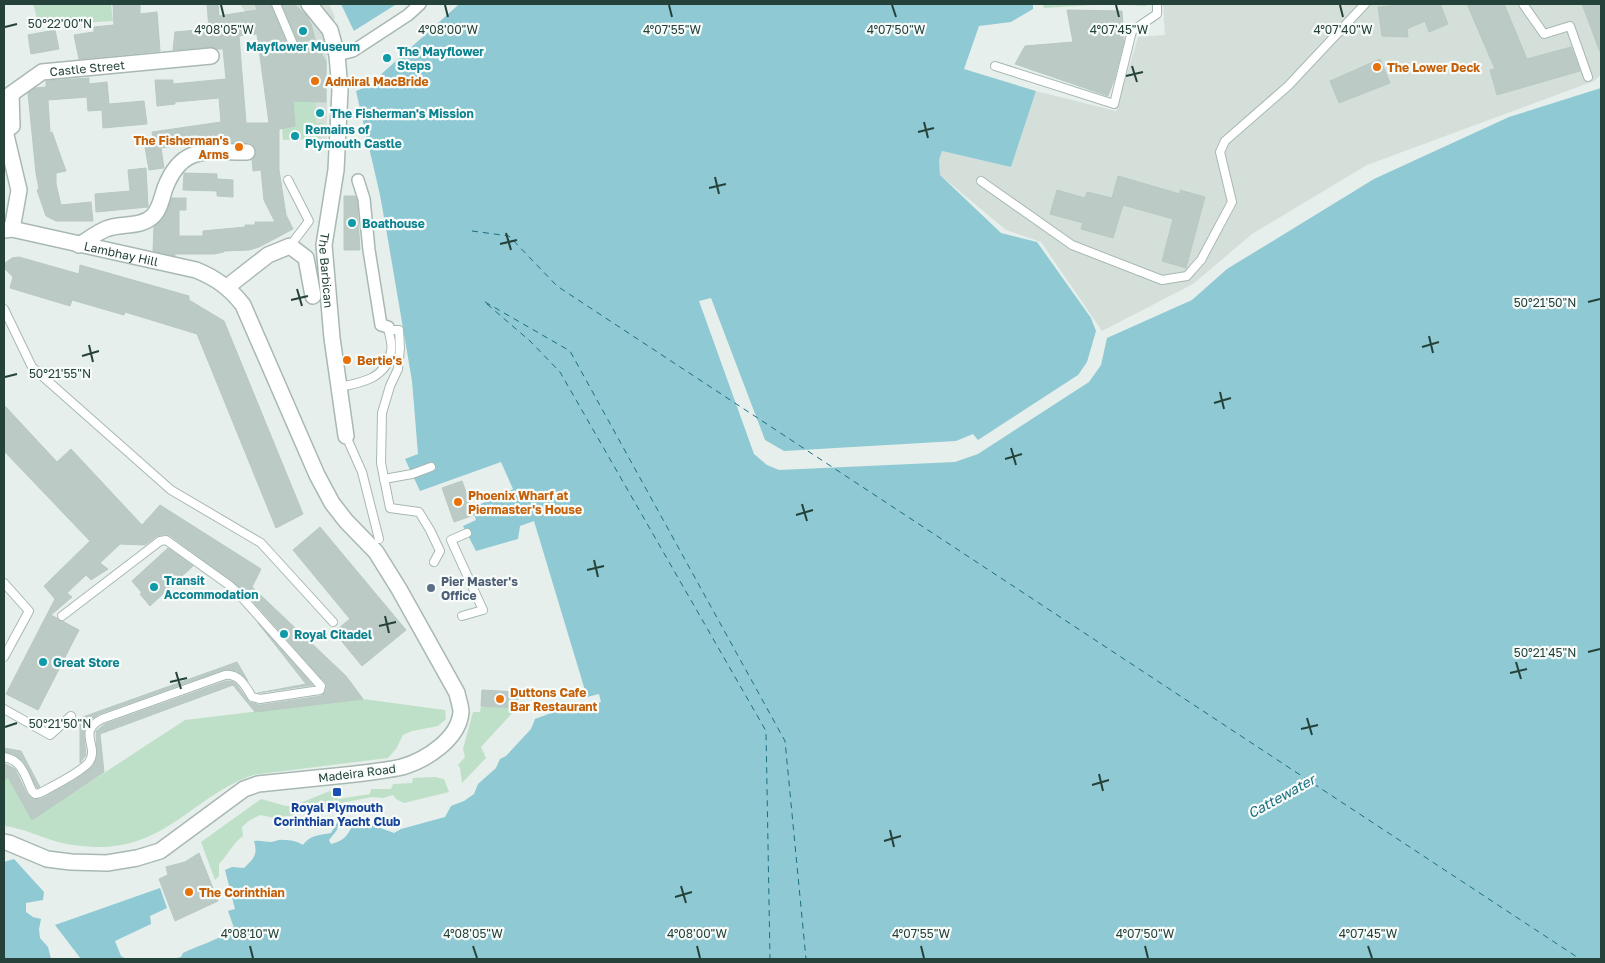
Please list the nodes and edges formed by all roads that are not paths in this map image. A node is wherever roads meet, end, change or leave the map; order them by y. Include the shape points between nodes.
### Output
1 (276, 4) edge
2 (309, 4) edge
3 (420, 4) edge
4 (1157, 4) edge
5 (1365, 4) edge
6 (1524, 4) edge
7 (293, 44) dead end
8 (337, 55) junction
9 (211, 56) dead end
10 (995, 66) dead end
11 (1588, 77) dead end
12 (4, 131) edge
13 (247, 152) dead end
14 (288, 180) dead end
15 (358, 180) dead end
16 (981, 182) dead end
17 (8, 230) edge
18 (79, 245) junction
19 (290, 246) junction
20 (227, 287) junction
21 (313, 296) dead end
22 (4, 309) edge
23 (389, 329) junction
24 (339, 387) junction
25 (346, 436) joint
26 (430, 467) dead end
27 (317, 475) joint
28 (384, 479) junction
29 (467, 533) dead end
30 (379, 539) dead end
31 (434, 562) dead end
32 (4, 583) edge
33 (62, 616) dead end
34 (462, 616) dead end
35 (333, 622) dead end
36 (4, 657) edge
37 (4, 709) edge
38 (71, 716) dead end
39 (4, 757) edge
40 (4, 842) edge

1 - 7 lane
2 - 8 street, The Barbican via 330,30
3 - 8 street via 353,51
4 - 10 lane via 1157,14 1132,31 1114,104
5 - 16 lane via 1288,86 1225,140 1220,152 1232,202 1200,260 1187,276 1162,280 1072,245
6 - 11 lane via 1544,34 1570,26
8 - 24 street, The Barbican via 340,90 336,170 324,245
9 - 12 street, Castle Street via 42,72 11,94 12,126
12 - 17 street, Lambhay Hill via 19,190
13 - 18 street via 192,154 170,176 153,216 143,222 106,229
14 - 19 lane via 309,221
15 - 23 street via 364,199 381,325
17 - 18 street, Lambhay Hill
18 - 20 street, Lambhay Hill via 196,270 213,276
19 - 20 street via 268,255
19 - 21 street via 306,258
20 - 27 street, Lambhay Hill via 243,305
22 - 35 lane via 32,367 171,490 261,543
23 - 24 lane via 392,351 384,370 370,380
23 - 28 lane via 399,330 400,348 398,369 382,413 381,463
24 - 25 street, The Barbican
25 - 30 lane, The Barbican via 362,472
26 - 28 lane
27 - 40 street, Madeira Road via 332,503 376,552 457,693 461,711 457,726 441,745 424,758 403,766 258,784 244,789 160,851 137,858 108,863 71,862 47,859
28 - 31 lane via 390,508 419,512 430,530 440,551
29 - 34 lane via 451,540 483,610
32 - 36 lane via 29,611
33 - 39 lane via 160,541 166,540 238,593 321,686 320,690 260,699 252,697 240,680 225,674 102,719 90,728 92,755 89,762 40,793 35,794 18,764
37 - 38 lane via 50,735

